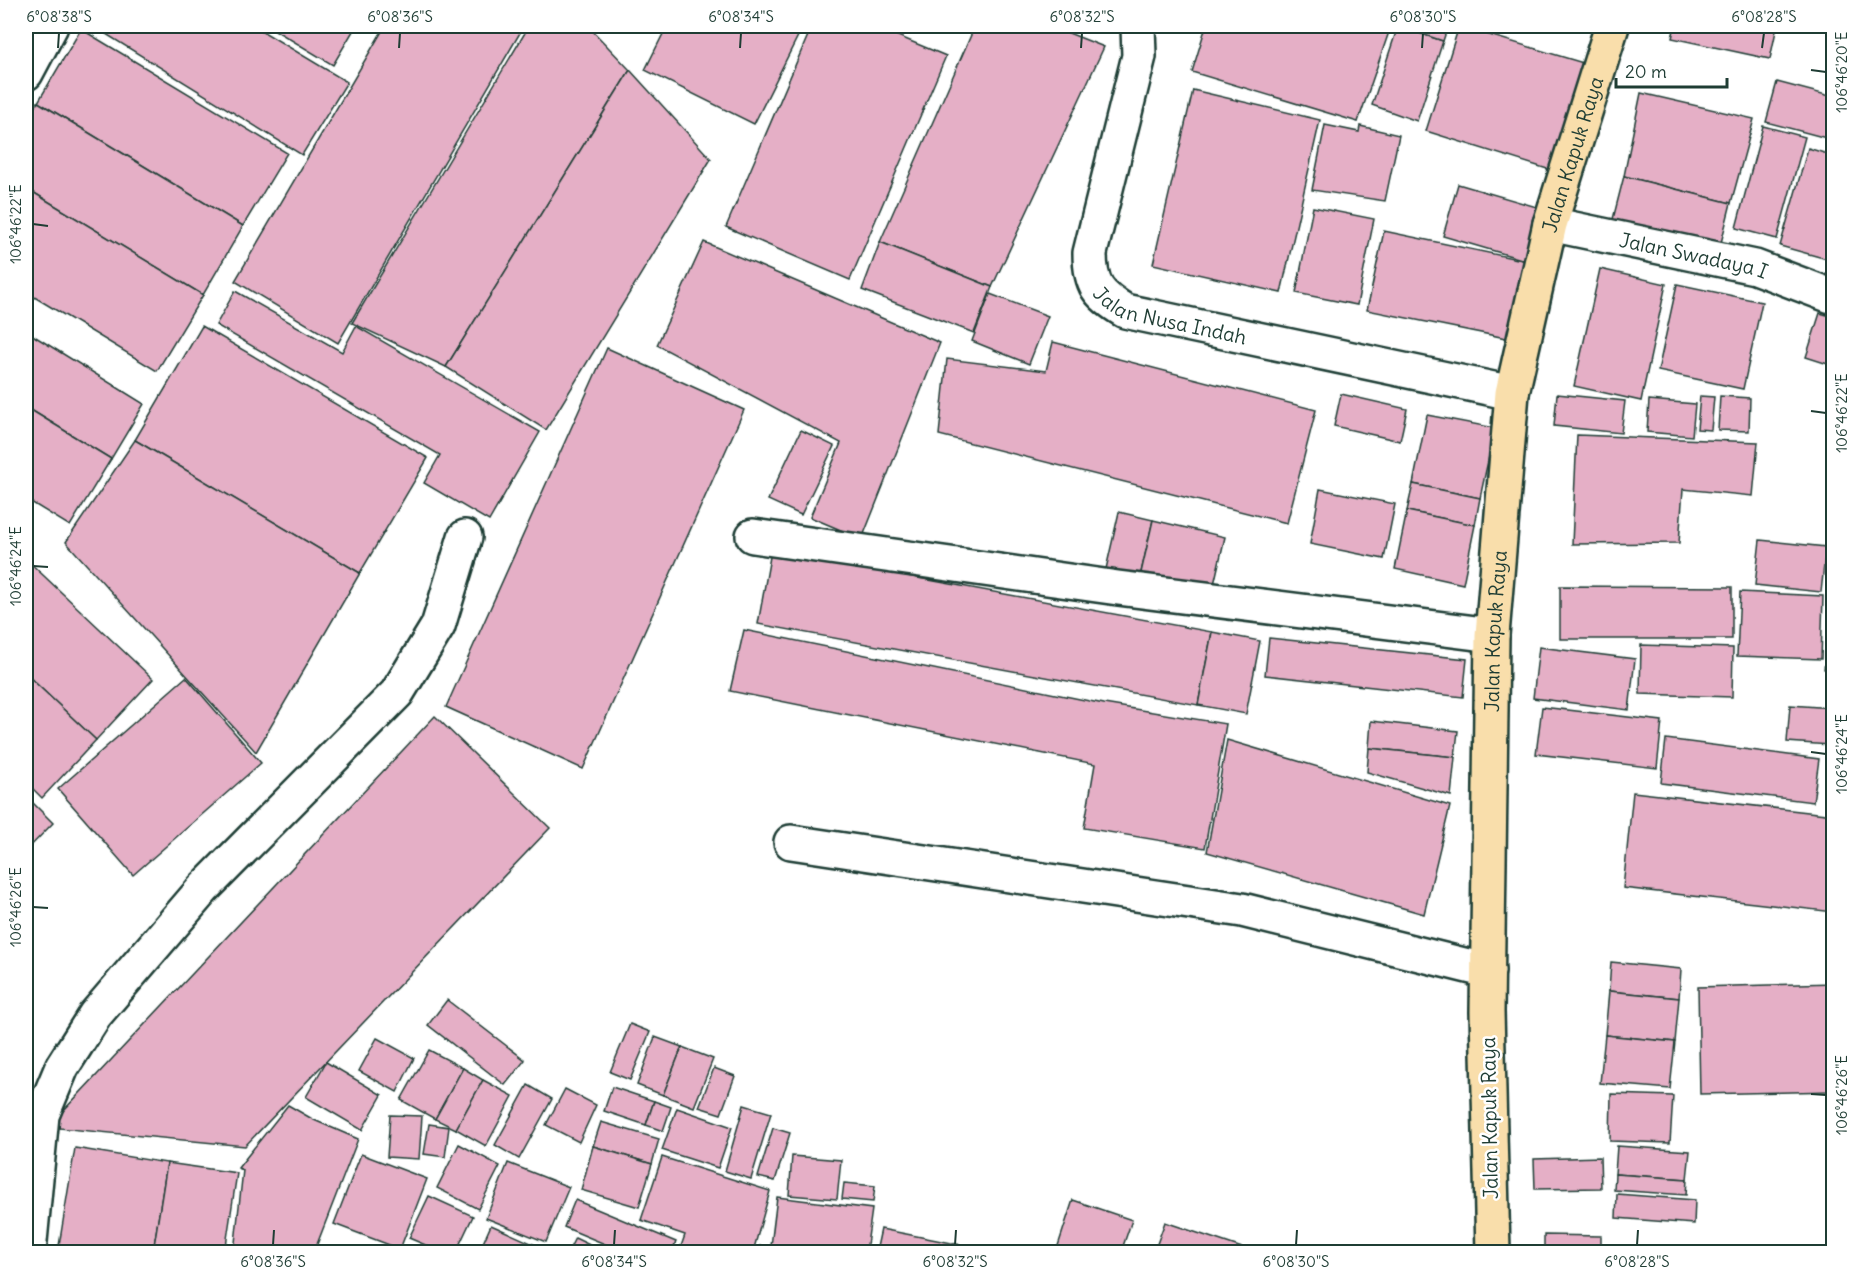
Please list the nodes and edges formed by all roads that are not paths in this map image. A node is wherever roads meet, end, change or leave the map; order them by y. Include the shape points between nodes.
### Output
1 (51, 26) edge
2 (1138, 26) edge
3 (1612, 26) edge
4 (26, 73) edge
5 (1550, 224) junction
6 (1833, 297) edge
7 (1512, 393) junction
8 (753, 536) dead end
9 (465, 537) dead end
10 (1492, 635) junction
11 (791, 842) dead end
12 (1488, 971) junction
13 (29, 1252) edge
14 (1493, 1252) edge

1 - 4 street
2 - 7 street, Jalan Nusa Indah via 1139,56 1090,253 1090,272 1096,288 1108,301 1125,311
3 - 5 main road, Jalan Kapuk Raya
5 - 6 street, Jalan Swadaya I via 1755,267
5 - 7 main road, Jalan Kapuk Raya
7 - 10 main road, Jalan Kapuk Raya
8 - 10 street
9 - 13 street via 438,626 397,693 203,889 95,1015 62,1067 42,1116
10 - 12 main road, Jalan Kapuk Raya
11 - 12 street via 1242,910
12 - 14 main road, Jalan Kapuk Raya

